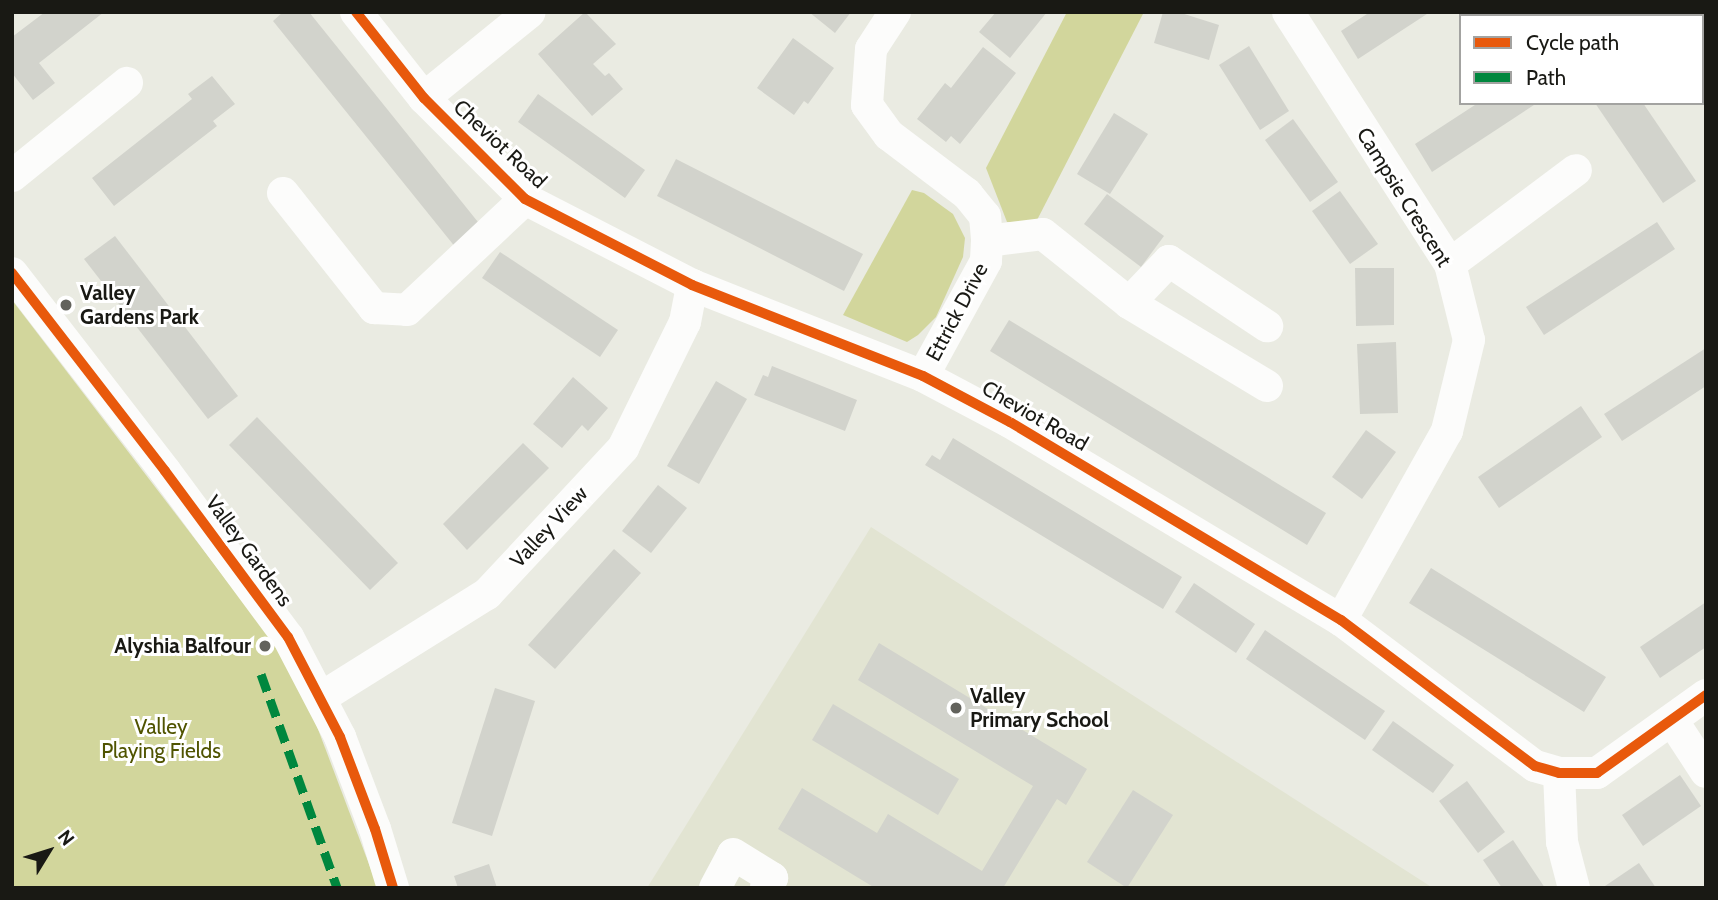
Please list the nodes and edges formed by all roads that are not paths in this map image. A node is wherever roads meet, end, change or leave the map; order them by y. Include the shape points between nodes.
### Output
1 (356, 12) edge
2 (530, 12) edge
3 (895, 12) edge
4 (1288, 12) edge
5 (127, 83) dead end
6 (424, 98) junction
7 (1576, 170) dead end
8 (12, 176) edge
9 (283, 193) dead end
10 (525, 200) junction
11 (987, 241) junction
12 (1450, 264) junction
13 (12, 272) edge
14 (692, 285) junction
15 (1129, 303) junction
16 (1267, 326) dead end
17 (923, 376) junction
18 (1267, 386) dead end
19 (1340, 620) junction
20 (1706, 695) edge
21 (322, 697) junction
22 (1672, 720) junction
23 (1706, 772) edge
24 (1559, 773) junction
25 (393, 888) edge
26 (715, 888) edge
27 (766, 888) edge
28 (1574, 888) edge

1 - 6 street, Cheviot Road
2 - 6 street
3 - 11 street, Ettrick Drive via 871,49 867,106 889,135 967,194 985,216
4 - 12 street, Campsie Crescent
5 - 8 street
6 - 10 street, Cheviot Road
7 - 12 street
9 - 10 street via 374,307 407,310
10 - 14 street, Cheviot Road
11 - 15 street via 1042,234
11 - 17 street, Ettrick Drive via 986,261
12 - 19 street, Campsie Crescent via 1469,340 1447,432
13 - 21 street, Valley Gardens via 243,574 288,637
14 - 17 street, Cheviot Road
14 - 21 street, Valley View via 685,321 623,448 487,594
15 - 16 street via 1169,261
15 - 18 street
17 - 19 street, Cheviot Road via 1010,422
19 - 24 street, Cheviot Road via 1535,766
20 - 22 street, Cheviot Road
21 - 25 street, Valley Gardens via 355,775
22 - 23 street
22 - 24 street, Cheviot Road via 1597,773
24 - 28 street via 1562,842
26 - 27 street via 733,854 772,878

